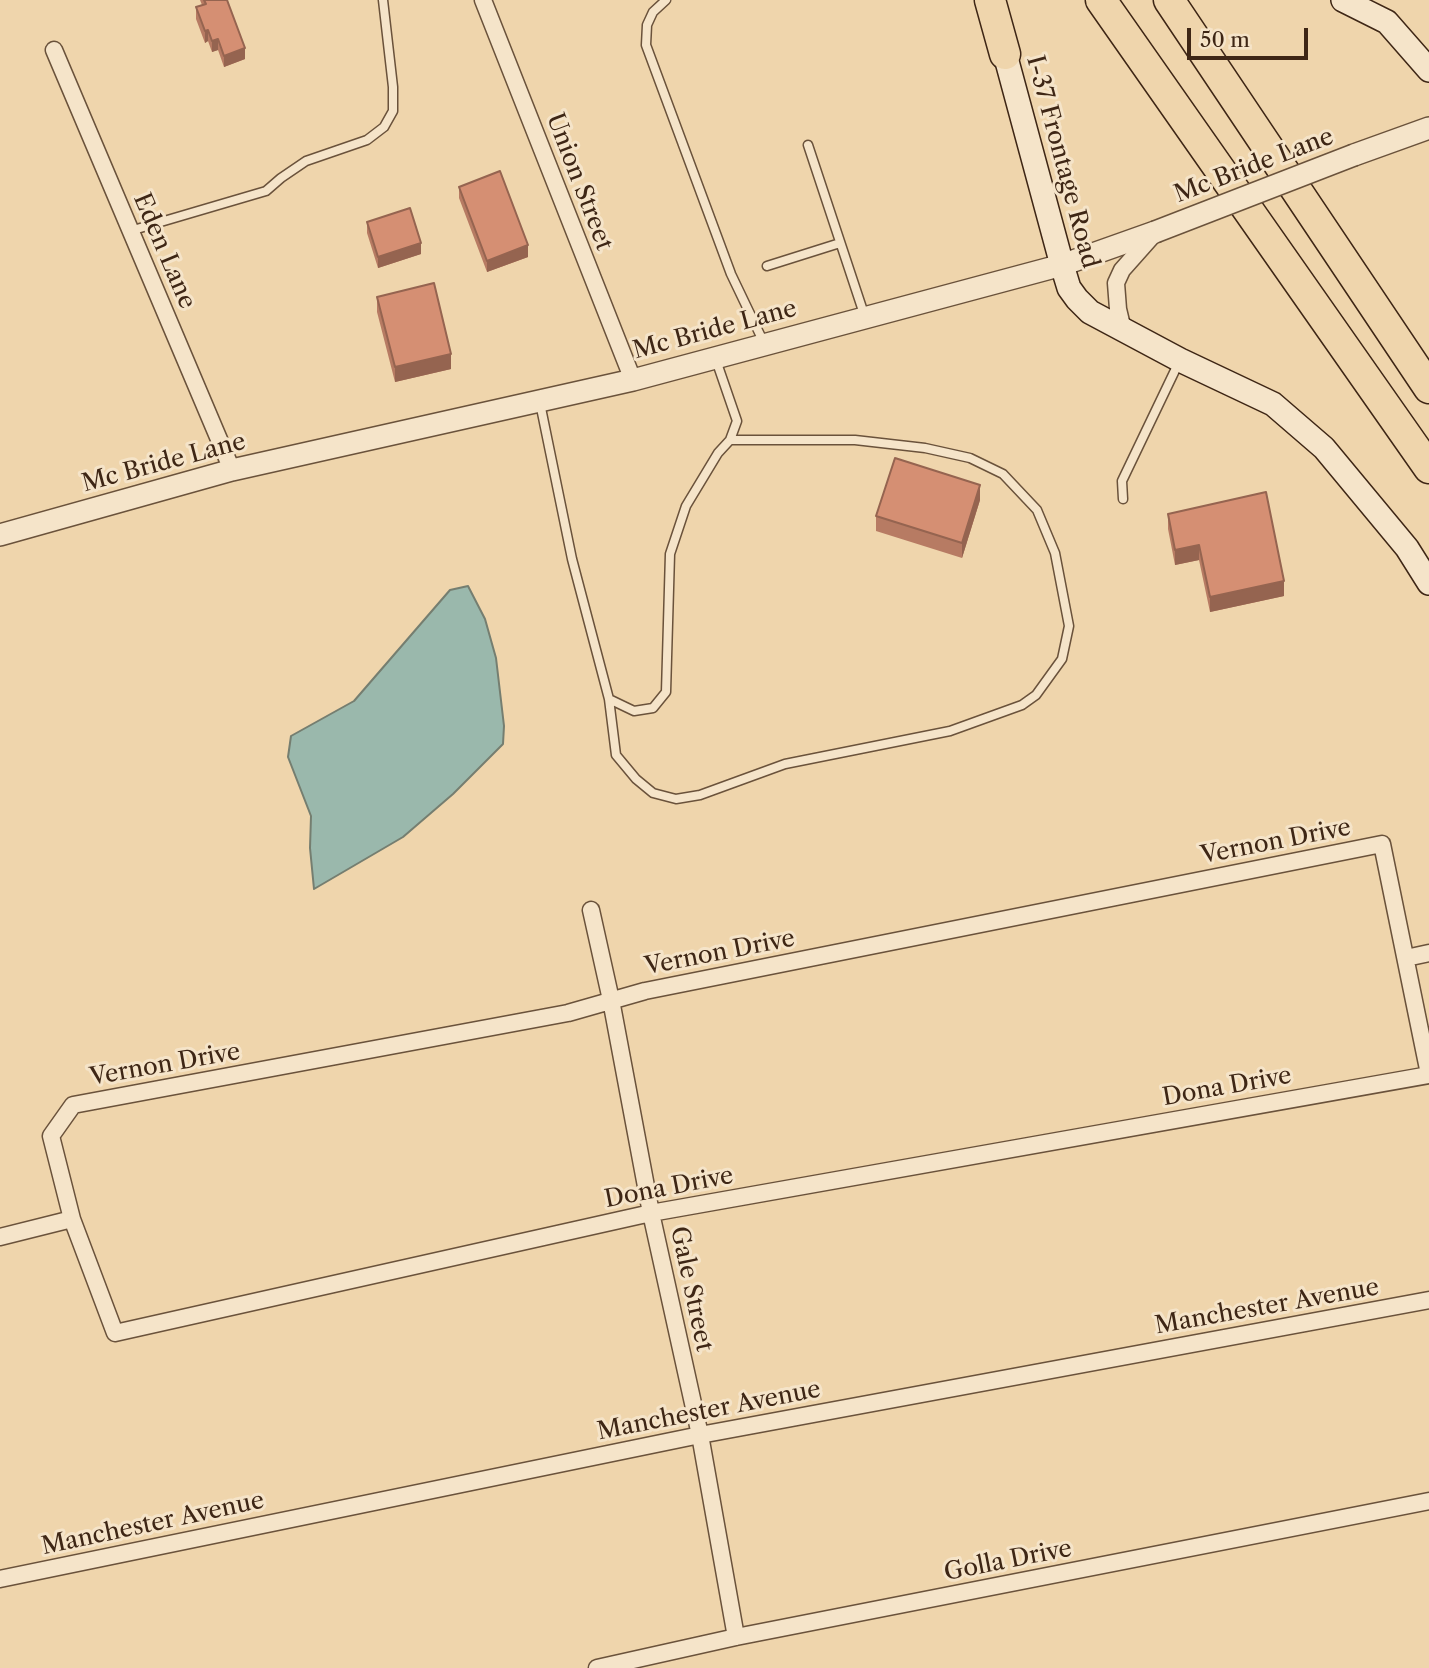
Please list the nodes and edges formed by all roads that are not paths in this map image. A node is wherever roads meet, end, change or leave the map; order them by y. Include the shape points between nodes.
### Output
1 (383, 0) edge
2 (483, 0) edge
3 (666, 0) edge
4 (981, 0) edge
5 (990, 0) edge
6 (1101, 0) edge
7 (1169, 0) edge
8 (1343, 0) edge
9 (54, 50) dead end
10 (1006, 54) junction
11 (1429, 70) edge
12 (1429, 128) edge
13 (808, 145) dead end
14 (130, 231) junction
15 (1155, 232) junction
16 (840, 243) junction
17 (1062, 265) junction
18 (767, 266) dead end
19 (865, 317) junction
20 (1123, 330) junction
21 (764, 344) junction
22 (716, 357) junction
23 (1180, 360) junction
24 (633, 380) junction
25 (1429, 388) edge
26 (539, 401) junction
27 (730, 440) junction
28 (1429, 468) edge
29 (232, 470) junction
30 (1123, 499) dead end
31 (0, 535) edge
32 (1429, 583) edge
33 (609, 699) junction
34 (591, 910) dead end
35 (1429, 953) edge
36 (1406, 958) junction
37 (611, 1000) junction
38 (1429, 1074) edge
39 (651, 1213) junction
40 (72, 1219) junction
41 (0, 1237) edge
42 (1429, 1300) edge
43 (700, 1435) junction
44 (1429, 1501) edge
45 (0, 1579) edge
46 (736, 1637) junction
47 (597, 1668) edge

1 - 14 lane via 393,87 393,111 384,127 367,140 306,161 266,191
2 - 24 street, Union Street
3 - 21 lane via 647,25 646,45 731,274
4 - 10 main road, I-37 Frontage Road
5 - 10 highway
6 - 28 highway
7 - 25 highway
8 - 11 main road via 1387,22
9 - 14 street, Eden Lane
10 - 17 main road, I-37 Frontage Road
12 - 15 street, Mc Bride Lane, bridge
13 - 16 lane
14 - 29 street, Eden Lane
15 - 17 street, Mc Bride Lane
15 - 20 street via 1116,283
16 - 18 lane
16 - 19 lane
17 - 19 street, Mc Bride Lane
17 - 20 main road, I-37 Frontage Road via 1077,299 1090,312
19 - 21 street, Mc Bride Lane
20 - 23 main road, I-37 Frontage Road
21 - 22 street, Mc Bride Lane
22 - 24 street, Mc Bride Lane
22 - 27 lane via 737,421
23 - 30 lane via 1122,481
23 - 32 main road, I-37 Frontage Road via 1273,404 1324,448 1408,548
24 - 26 street, Mc Bride Lane
26 - 29 street, Mc Bride Lane
26 - 33 lane via 572,559
27 - 33 lane via 686,506 670,554 666,692 653,708 634,712
27 - 33 lane via 855,440 925,448 970,458 1003,474 1037,510 1055,553 1069,626 1062,659 1036,695 1022,705 950,731 785,764 700,795 676,799 653,793 616,755
29 - 31 street, Mc Bride Lane
34 - 37 street, Gale Street
35 - 36 street
36 - 37 street, Vernon Drive via 1382,844
36 - 38 street, Dona Drive
37 - 39 street, Gale Street
37 - 40 street, Vernon Drive via 568,1013 73,1105 51,1136
38 - 39 street, Dona Drive
39 - 40 street, Dona Drive via 115,1333
39 - 43 street, Gale Street
40 - 41 street
42 - 43 street, Manchester Avenue
43 - 45 street, Manchester Avenue
43 - 46 street, Gale Street
44 - 46 street, Golla Drive
46 - 47 street, Golla Drive

